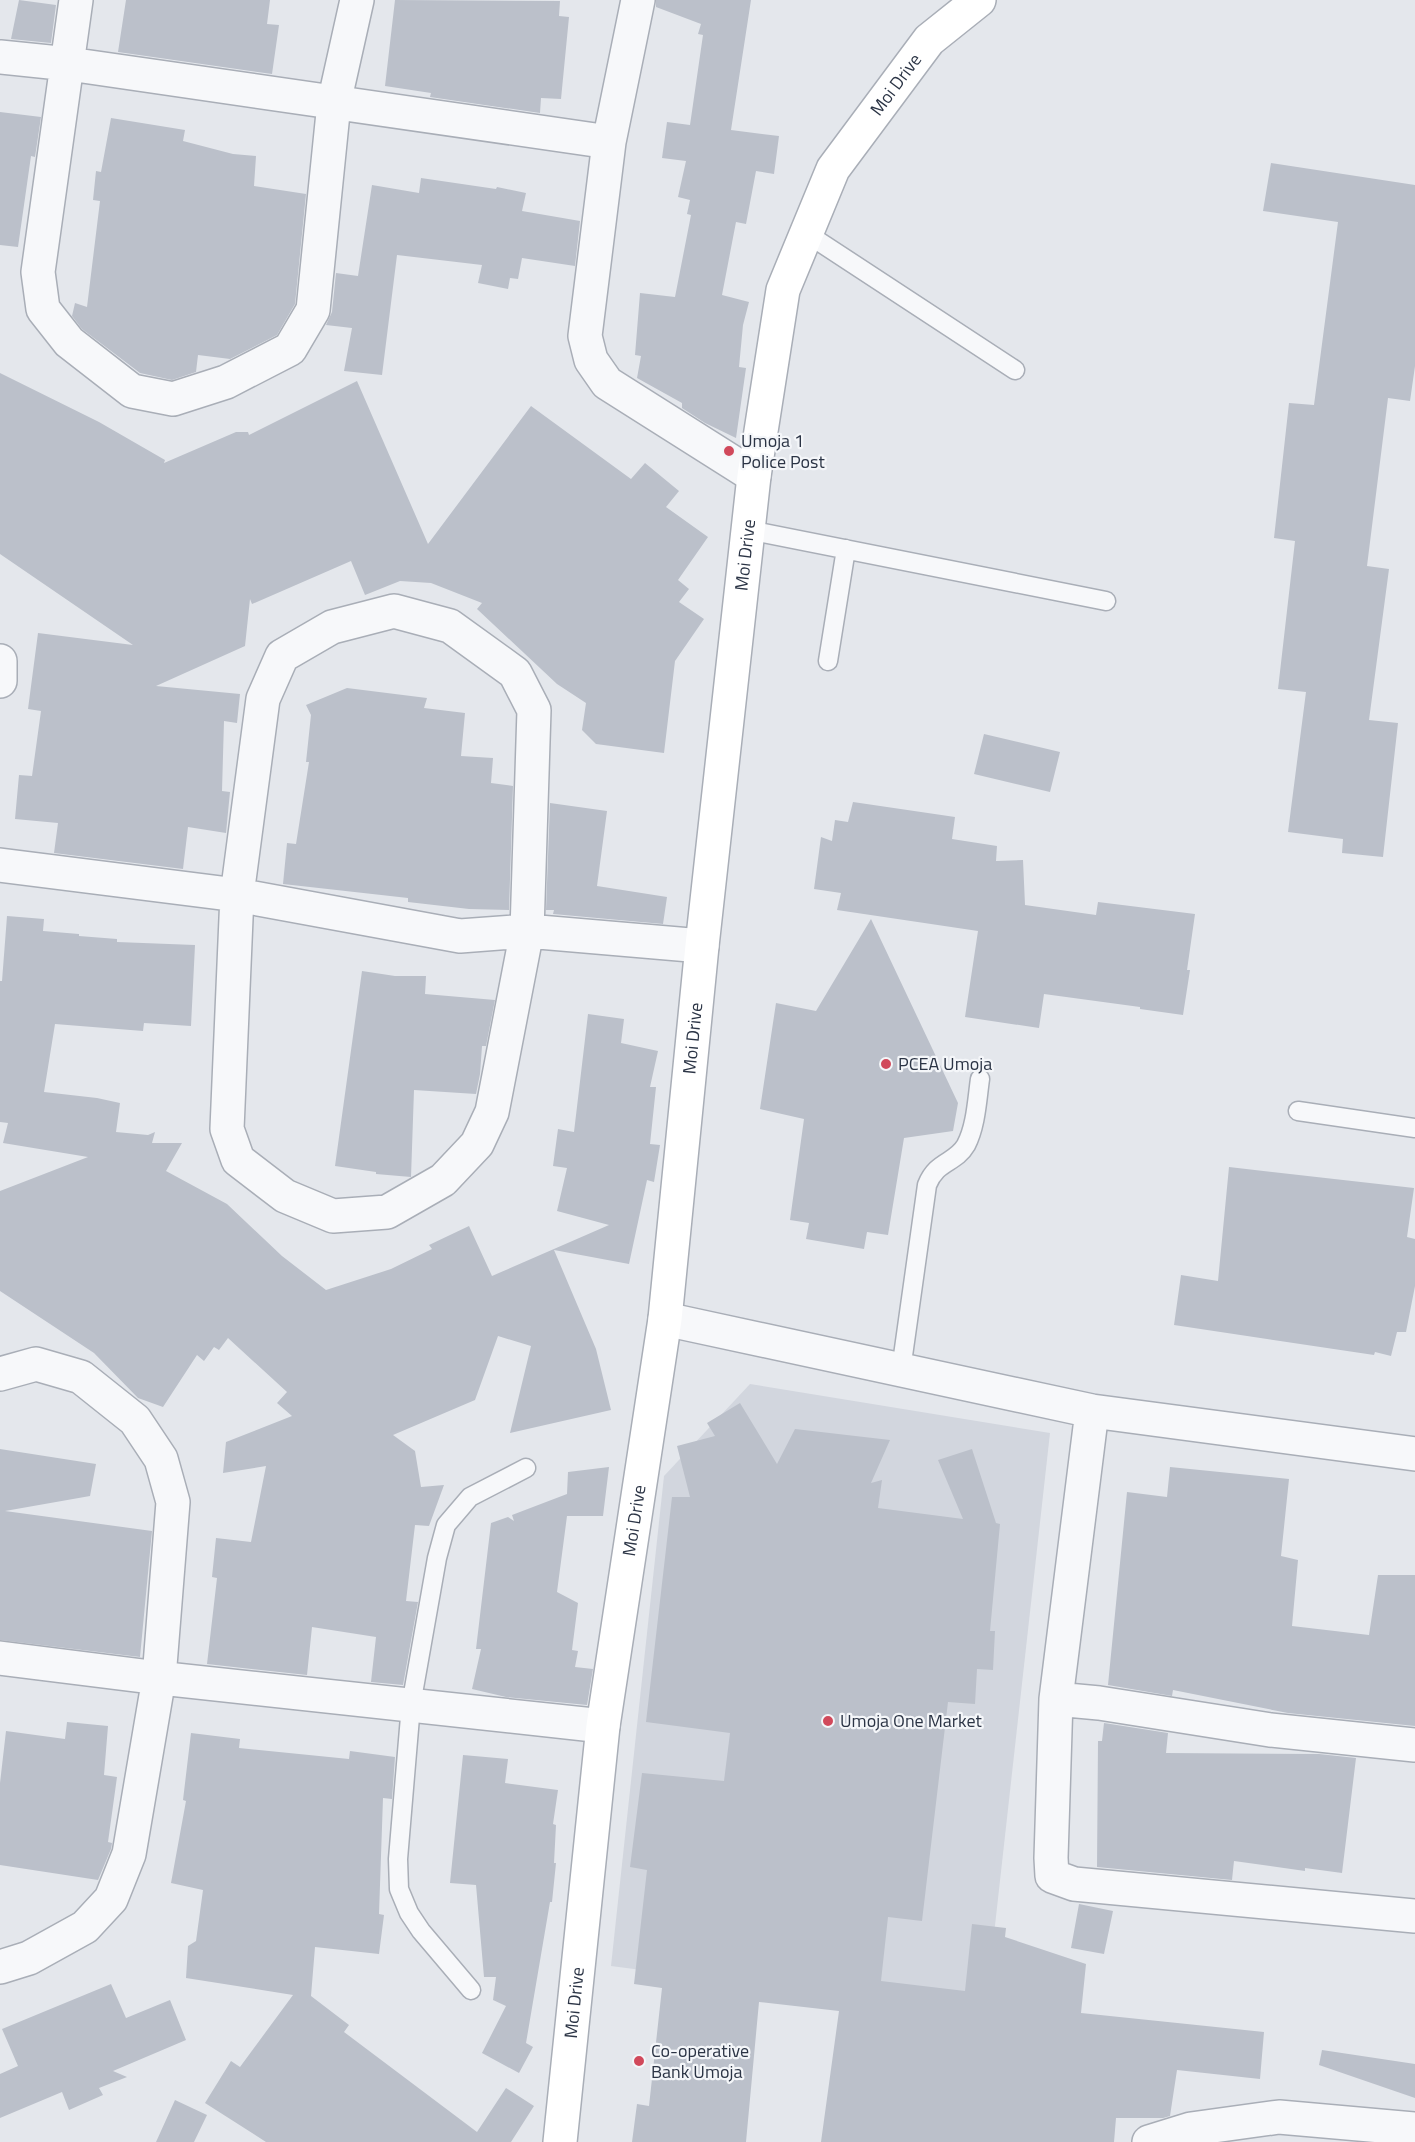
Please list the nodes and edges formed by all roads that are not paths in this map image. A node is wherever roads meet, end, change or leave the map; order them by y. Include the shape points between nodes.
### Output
1 (76, 0) edge
2 (357, 0) edge
3 (638, 0) edge
4 (979, 0) edge
5 (0, 57) edge
6 (69, 64) junction
7 (334, 103) junction
8 (609, 142) junction
9 (806, 233) junction
10 (1015, 370) dead end
11 (754, 476) junction
12 (748, 530) junction
13 (846, 549) junction
14 (1106, 601) dead end
15 (0, 661) edge
16 (828, 662) dead end
17 (0, 681) edge
18 (0, 865) edge
19 (237, 895) junction
20 (527, 932) junction
21 (702, 946) junction
22 (980, 1079) dead end
23 (1298, 1111) dead end
24 (1415, 1128) edge
25 (665, 1319) junction
26 (901, 1370) junction
27 (0, 1374) edge
28 (1092, 1411) junction
29 (1415, 1454) edge
30 (526, 1468) dead end
31 (0, 1658) edge
32 (159, 1678) junction
33 (1056, 1700) junction
34 (411, 1705) junction
35 (603, 1726) junction
36 (1415, 1745) edge
37 (1415, 1916) edge
38 (0, 1967) edge
39 (471, 1990) dead end
40 (1415, 2129) edge
41 (560, 2142) edge
42 (1149, 2142) edge

1 - 6 street
2 - 7 street
3 - 8 street
4 - 9 street, Moi Drive via 929,40 833,169
5 - 6 street
6 - 7 street
6 - 7 street via 38,272 44,309 69,342 132,391 173,399 226,382 290,349 313,310
7 - 8 street
8 - 11 street via 585,336 591,360 606,383
9 - 10 lane
9 - 11 street, Moi Drive via 783,290
11 - 12 street, Moi Drive
12 - 13 lane
12 - 21 street, Moi Drive
13 - 14 lane
13 - 16 lane
15 - 17 street
18 - 19 street
19 - 20 street via 460,936
19 - 20 street via 227,1129 238,1160 285,1196 333,1216 387,1212 443,1180 477,1144 492,1112
19 - 20 street via 263,699 282,656 332,627 394,611 450,626 515,673 534,710
20 - 21 street
21 - 25 street, Moi Drive
22 - 26 lane via 965,1146 938,1167 927,1185
23 - 24 lane
25 - 26 street
25 - 35 street, Moi Drive
26 - 28 street
27 - 32 street via 36,1364 81,1377 135,1420 161,1459 173,1502
28 - 29 street
28 - 33 street
30 - 34 lane via 470,1497 446,1525
31 - 32 street
32 - 34 street
32 - 38 street via 129,1854 111,1899 85,1927 30,1958
33 - 36 street via 1270,1730
33 - 37 street via 1052,1876 1074,1884
34 - 35 street
34 - 39 lane via 399,1889 421,1931
35 - 41 street, Moi Drive
40 - 42 street via 1279,2117 1191,2129

